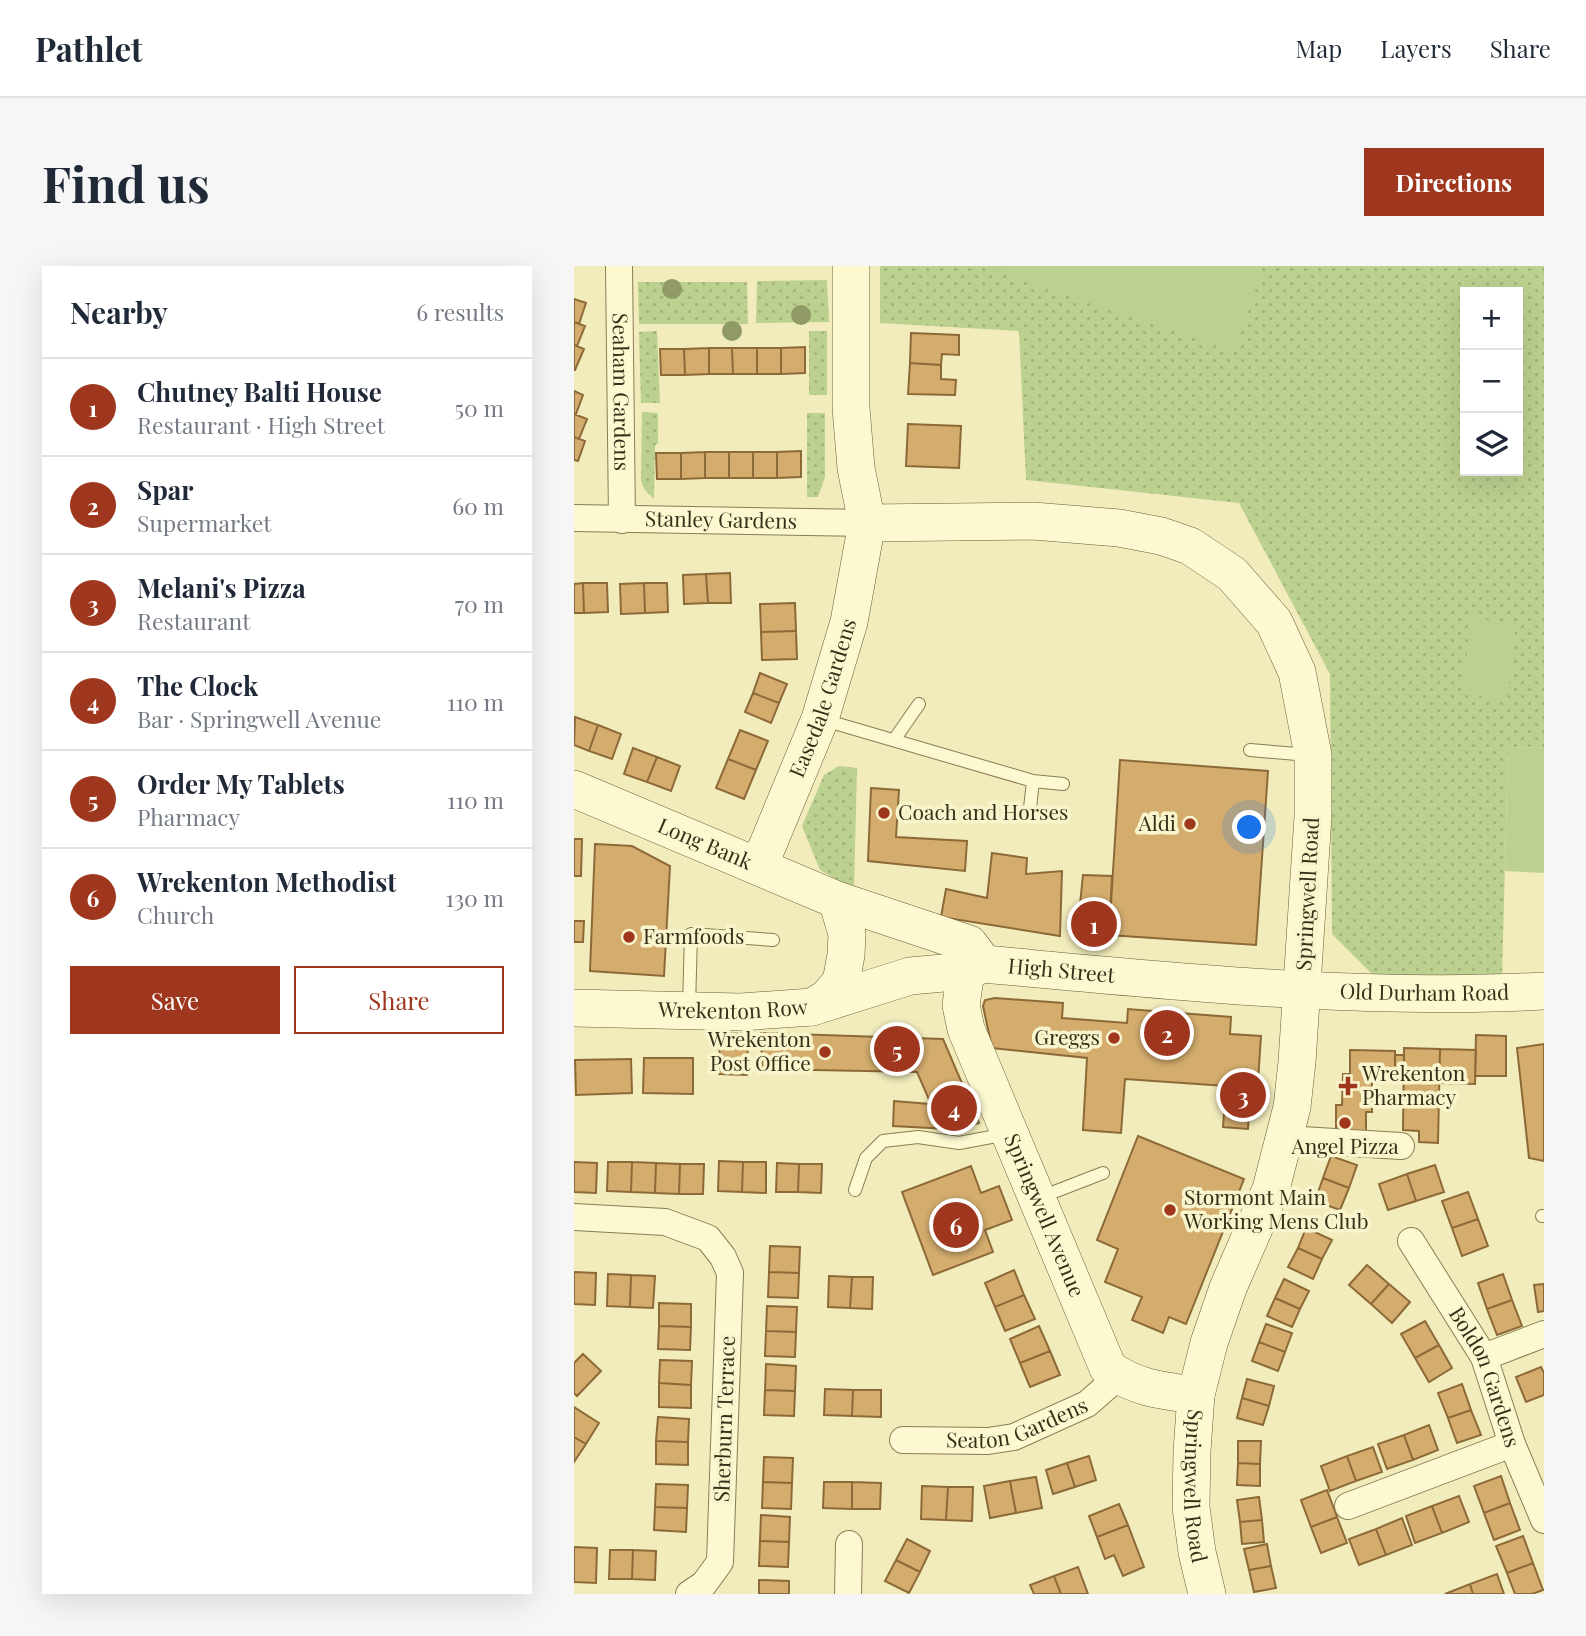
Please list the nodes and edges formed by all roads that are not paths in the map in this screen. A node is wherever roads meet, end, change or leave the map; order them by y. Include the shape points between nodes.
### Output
1 (619, 266) edge
2 (851, 266) edge
3 (574, 518) edge
4 (622, 520) junction
5 (867, 523) junction
6 (919, 704) dead end
7 (820, 719) junction
8 (894, 740) junction
9 (1251, 750) dead end
10 (1313, 755) junction
11 (1033, 781) junction
12 (1063, 784) dead end
13 (574, 789) edge
14 (1030, 808) dead end
15 (759, 866) junction
16 (836, 900) junction
17 (773, 940) dead end
18 (975, 967) junction
19 (1544, 990) edge
20 (1303, 991) junction
21 (812, 1007) junction
22 (574, 1008) edge
23 (689, 1011) junction
24 (1011, 1134) junction
25 (1285, 1139) junction
26 (1401, 1146) dead end
27 (1103, 1173) dead end
28 (855, 1190) dead end
29 (1037, 1198) junction
30 (574, 1217) edge
31 (1411, 1241) dead end
32 (1544, 1334) edge
33 (1484, 1357) junction
34 (1119, 1376) junction
35 (1196, 1395) junction
36 (903, 1440) dead end
37 (1512, 1444) junction
38 (1348, 1506) dead end
39 (1544, 1520) edge
40 (849, 1544) dead end
41 (1204, 1593) edge
42 (689, 1594) edge
43 (848, 1594) edge

1 - 4 street, Seaham Gardens
2 - 5 main road via 851,408
3 - 4 street, Stanley Gardens
4 - 5 street, Stanley Gardens
5 - 7 main road, Easedale Gardens via 849,622
5 - 10 main road, Springwell Road via 1033,521 1119,528 1190,546 1232,574 1274,622 1297,672
6 - 8 lane
7 - 8 lane
7 - 15 main road, Easedale Gardens
8 - 11 lane
9 - 10 lane
10 - 20 main road, Springwell Road
11 - 12 lane
11 - 14 lane
13 - 15 main road, Long Bank
15 - 16 main road, Long Bank
16 - 18 main road, High Street via 969,944
16 - 21 main road, Wrekenton Row via 847,934 841,982 827,999
17 - 23 lane via 691,934
18 - 20 main road, High Street
18 - 21 main road via 910,976
18 - 24 main road, Springwell Avenue via 961,1005 966,1029
19 - 20 main road, Old Durham Road
20 - 25 main road, Springwell Road
21 - 23 main road, Wrekenton Row
22 - 23 main road, Wrekenton Row
24 - 28 lane via 959,1143 918,1138 883,1141 866,1158
24 - 29 main road, Springwell Avenue
25 - 26 street
25 - 35 main road, Springwell Road via 1270,1189 1228,1288
27 - 29 lane
29 - 34 main road, Springwell Avenue via 1108,1368
30 - 42 street, Sherburn Terrace via 666,1222 708,1238 730,1273 720,1562 704,1584
31 - 33 street, Boldon Gardens
32 - 33 street
33 - 37 street, Boldon Gardens
34 - 35 main road via 1158,1390
34 - 36 street, Seaton Gardens via 1087,1404 1014,1437
35 - 41 main road, Springwell Road via 1191,1507
37 - 38 street
37 - 39 street, Boldon Gardens
40 - 43 street

